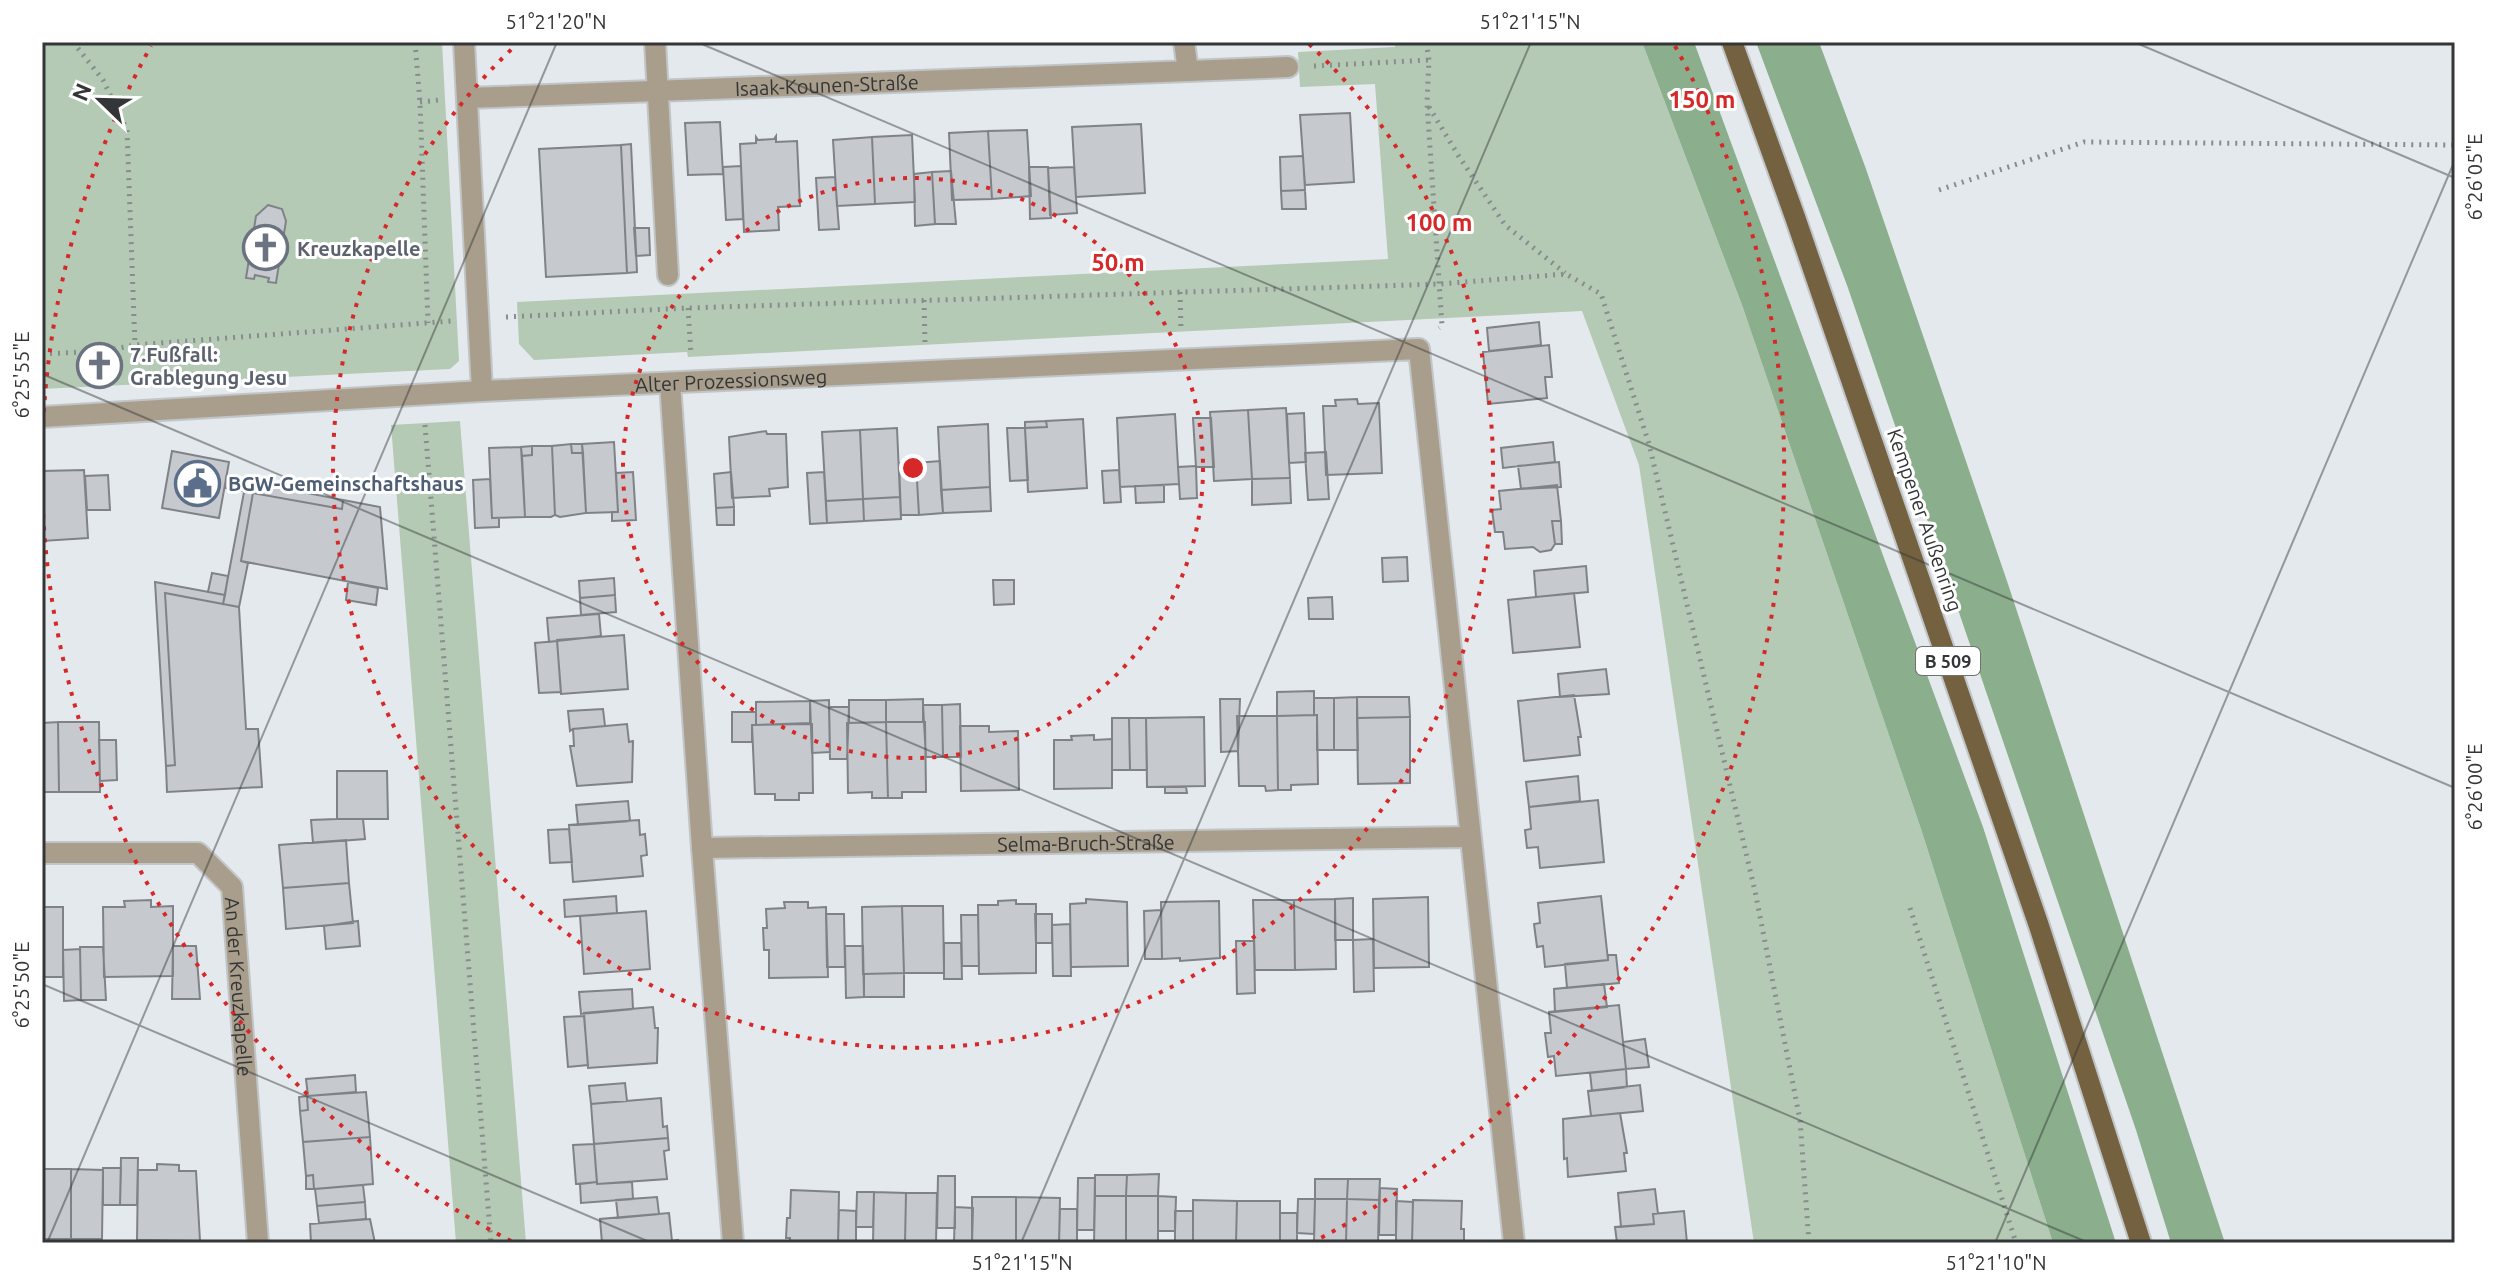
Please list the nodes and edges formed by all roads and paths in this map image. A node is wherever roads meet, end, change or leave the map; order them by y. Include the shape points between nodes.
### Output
1 (73, 42) edge
2 (415, 42) edge
3 (464, 42) edge
4 (655, 42) edge
5 (1184, 42) edge
6 (1426, 42) edge
7 (1732, 42) edge
8 (1429, 60) junction
9 (1288, 67) joint
10 (1188, 71) junction
11 (657, 91) junction
12 (467, 98) junction
13 (1427, 103) junction
14 (2455, 145) edge
15 (1939, 190) dead end
16 (1566, 274) junction
17 (668, 275) dead end
18 (1439, 284) junction
19 (1180, 292) junction
20 (924, 300) junction
21 (688, 308) junction
22 (480, 318) junction
23 (428, 323) junction
24 (135, 345) junction
25 (1419, 349) junction
26 (42, 354) edge
27 (1182, 360) junction
28 (926, 372) junction
29 (693, 382) junction
30 (670, 383) junction
31 (482, 391) junction
32 (422, 396) junction
33 (42, 417) edge
34 (1470, 837) junction
35 (702, 848) junction
36 (42, 853) edge
37 (1910, 908) dead end
38 (258, 1243) edge
39 (491, 1243) edge
40 (733, 1243) edge
41 (1514, 1243) edge
42 (1809, 1243) edge
43 (2016, 1243) edge
44 (2141, 1243) edge

1 - 24 path via 103,80 127,130
2 - 23 path
3 - 12 street
4 - 11 street
5 - 10 street
6 - 8 path
7 - 44 main road, Kempener Außenring / B 509 via 2039,926
8 - 9 path
8 - 13 path
9 - 10 street, Isaak-Kounen-Straße
10 - 11 street, Isaak-Kounen-Straße
11 - 12 street, Isaak-Kounen-Straße
11 - 17 street
12 - 22 street
13 - 16 path via 1505,225
13 - 18 path
14 - 15 path via 2084,142
16 - 18 path
16 - 42 path via 1601,294 1649,444 1755,891 1800,1120
18 - 19 path
18 - 25 path via 1442,326
19 - 20 path
19 - 27 path
20 - 21 path
20 - 28 path
21 - 22 path
21 - 29 path
22 - 23 path
22 - 31 street
23 - 24 path
24 - 26 path
25 - 27 street, Alter Prozessionsweg
25 - 34 street
27 - 28 street, Alter Prozessionsweg
28 - 29 street, Alter Prozessionsweg
29 - 30 street, Alter Prozessionsweg
30 - 31 street, Alter Prozessionsweg
30 - 35 street
31 - 32 street, Alter Prozessionsweg
32 - 33 street, Alter Prozessionsweg
32 - 39 path
34 - 35 street, Selma-Bruch-Straße
34 - 41 street
35 - 40 street
36 - 38 street, An der Kreuzkapelle via 198,853 232,887
37 - 43 path

